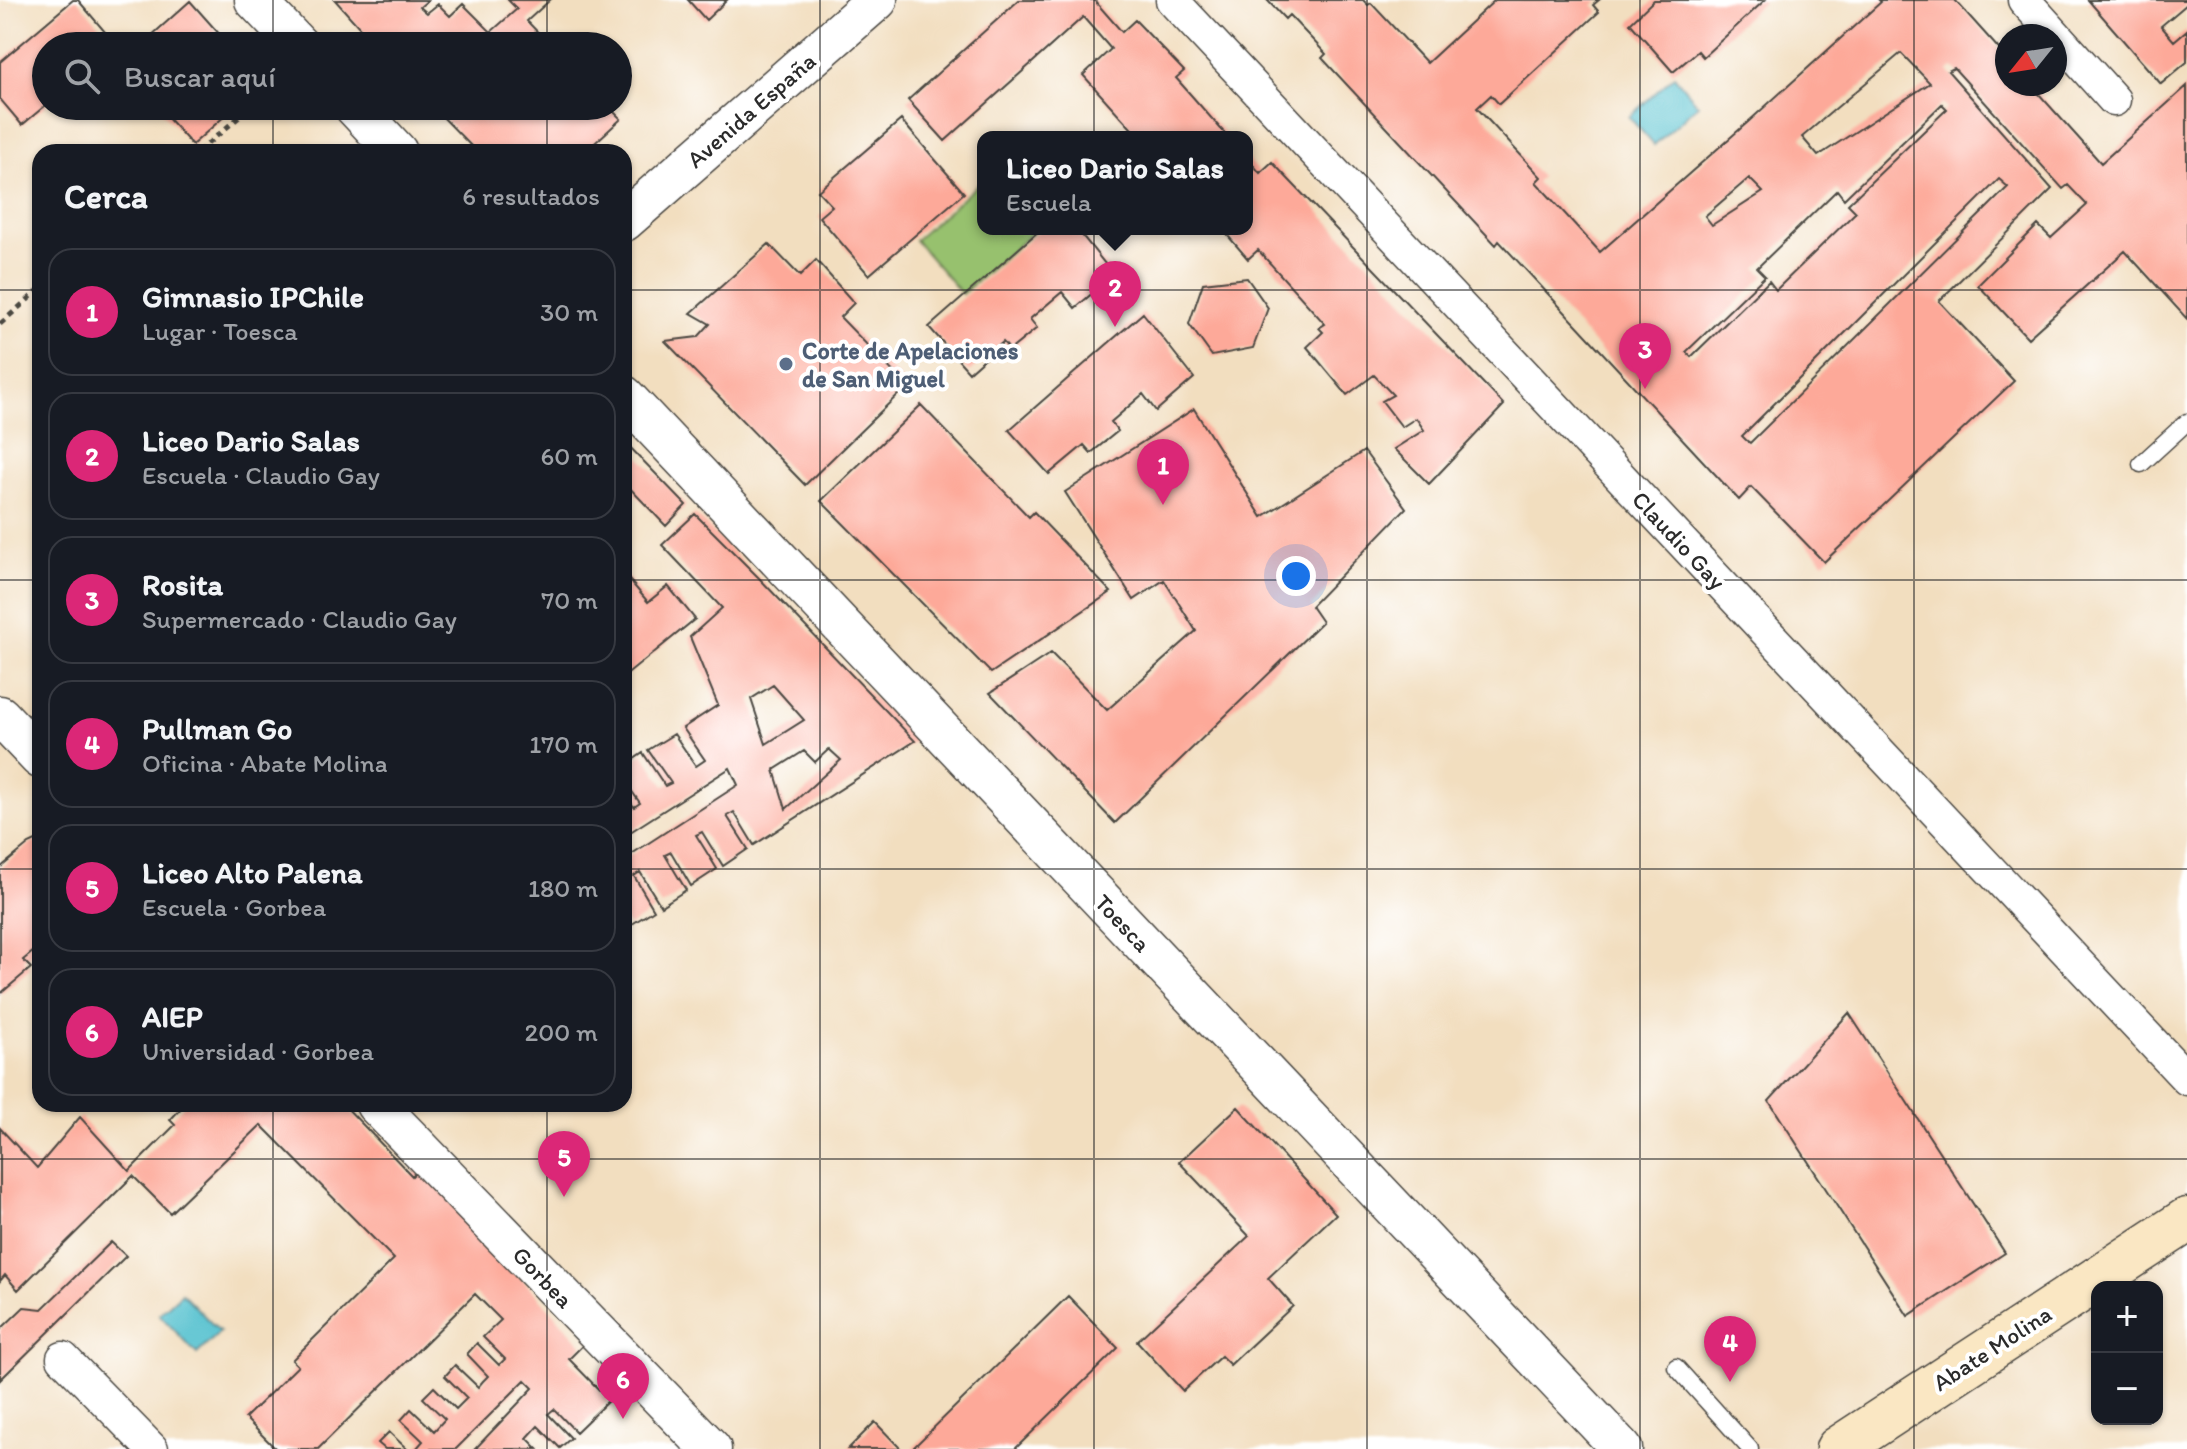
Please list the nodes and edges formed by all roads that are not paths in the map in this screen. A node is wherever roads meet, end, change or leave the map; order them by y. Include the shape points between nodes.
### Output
1 (255, 0) edge
2 (877, 0) edge
3 (1172, 0) edge
4 (2024, 0) edge
5 (286, 32) edge
6 (2114, 100) dead end
7 (367, 120) edge
8 (390, 144) edge
9 (632, 214) edge
10 (632, 404) edge
11 (2187, 422) edge
12 (2141, 464) dead end
13 (2187, 1079) edge
14 (384, 1112) edge
15 (2187, 1220) edge
16 (63, 1358) dead end
17 (1676, 1367) dead end
18 (148, 1448) edge
19 (711, 1449) edge
20 (1622, 1449) edge
21 (1750, 1449) edge
22 (1838, 1449) edge

1 - 5 street
2 - 9 street, Avenida España
3 - 13 street, Claudio Gay
4 - 6 street
7 - 8 street
10 - 20 street, Toesca
11 - 12 lane
14 - 19 street, Gorbea
15 - 22 main road, Abate Molina
16 - 18 street
17 - 21 lane

